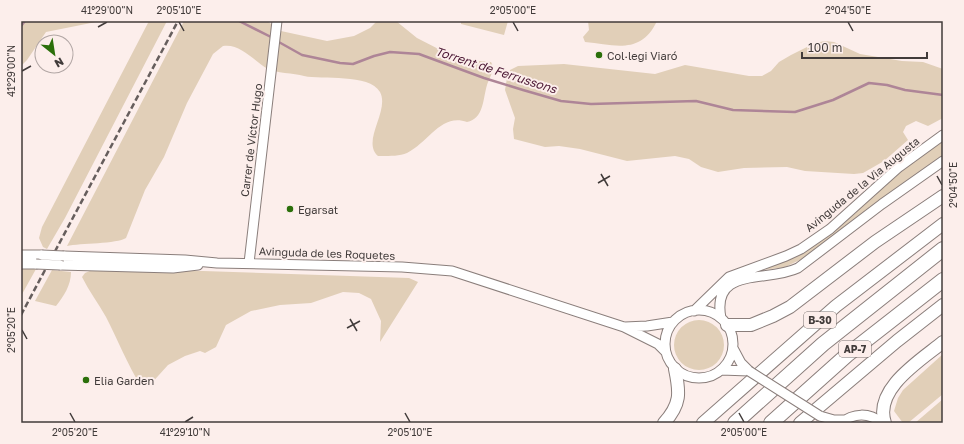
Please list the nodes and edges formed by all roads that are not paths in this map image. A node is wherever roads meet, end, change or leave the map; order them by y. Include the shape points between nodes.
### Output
1 (276, 24) edge
2 (943, 135) edge
3 (943, 161) edge
4 (943, 196) edge
5 (943, 224) edge
6 (943, 250) edge
7 (21, 255) edge
8 (212, 263) junction
9 (249, 263) junction
10 (21, 264) edge
11 (943, 280) edge
12 (943, 306) edge
13 (694, 311) junction
14 (673, 322) junction
15 (724, 322) junction
16 (624, 327) junction
17 (943, 342) edge
18 (733, 348) junction
19 (666, 352) junction
20 (675, 369) junction
21 (721, 370) junction
22 (749, 371) junction
23 (822, 420) edge
24 (843, 421) edge
25 (664, 423) edge
26 (703, 423) edge
27 (735, 423) edge
28 (771, 423) edge
29 (800, 423) edge
30 (882, 423) edge
31 (885, 423) edge

1 - 9 street, Carrer de Víctor Hugo
2 - 13 street, Avinguda de la Via Augusta via 900,167 830,229 786,256 729,277
3 - 15 street via 798,268 783,274 741,280 728,286 722,291 719,302
4 - 15 highway via 875,242 790,307 751,325
5 - 26 highway, B-30 via 836,306
6 - 27 highway, AP-7 via 823,344
7 - 8 street, Avinguda de les Roquetes, bridge
8 - 9 street, Avinguda de les Roquetes
8 - 10 street, bridge via 173,268
9 - 16 street, Avinguda de les Roquetes via 402,267 452,271
11 - 28 highway, AP-7 via 847,355
12 - 29 highway
13 - 14 street via 684,313
13 - 15 street via 707,311
14 - 16 street, Avinguda de les Roquetes
14 - 19 street via 665,338
15 - 18 street via 732,336
16 - 19 street, Avinguda de les Roquetes via 658,344
17 - 31 highway via 906,373 886,395 883,410
18 - 21 street via 729,360
18 - 22 street
19 - 20 street
20 - 21 street via 686,376 698,378 710,376
20 - 25 highway via 679,389 677,403
21 - 22 street
22 - 23 street, bridge
23 - 24 street
24 - 30 street via 852,416 864,415

